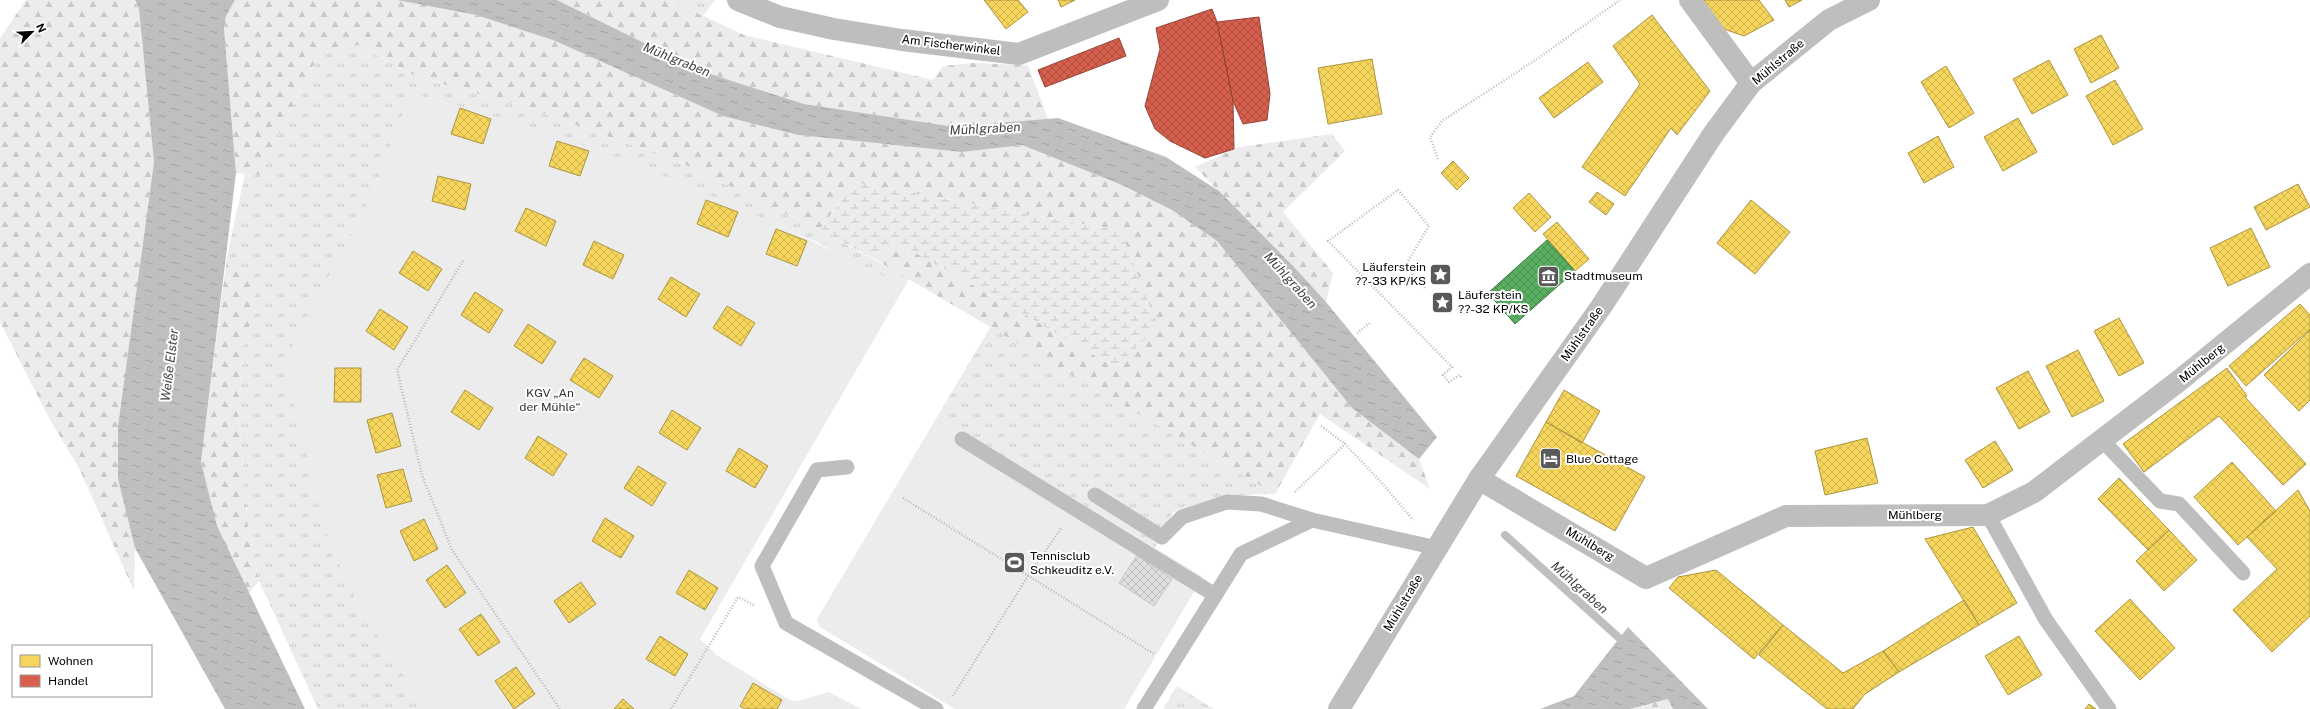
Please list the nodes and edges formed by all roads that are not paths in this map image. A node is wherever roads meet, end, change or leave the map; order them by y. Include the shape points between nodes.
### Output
1 (738, 0) edge
2 (1158, 0) edge
3 (1690, 0) edge
4 (1869, 0) edge
5 (1751, 83) junction
6 (2310, 274) edge
7 (962, 439) dead end
8 (2102, 440) junction
9 (847, 467) dead end
10 (1479, 479) junction
11 (1095, 495) dead end
12 (1988, 515) junction
13 (1312, 520) junction
14 (1436, 548) junction
15 (2243, 572) dead end
16 (1215, 595) junction
17 (936, 709) edge
18 (1144, 709) edge
19 (1339, 709) edge
20 (2109, 709) edge

1 - 2 street, Am Fischerwinkel via 780,17 834,29 1019,54
3 - 5 street
4 - 5 street, Mühlstraße via 1829,20
5 - 10 street, Mühlstraße via 1714,132 1601,307
6 - 8 street, Mühlberg
7 - 16 lane
8 - 12 street, Mühlberg via 2034,492
8 - 15 lane via 2160,501 2179,504
9 - 17 lane via 817,470 762,566 786,623
10 - 12 street, Mühlberg via 1646,578 1786,516
10 - 14 street, Mühlstraße
11 - 13 lane via 1162,537 1182,517 1227,502 1261,504
12 - 20 lane via 2046,620
13 - 14 lane
13 - 16 lane via 1241,554
14 - 19 street, Mühlstraße
16 - 18 lane

